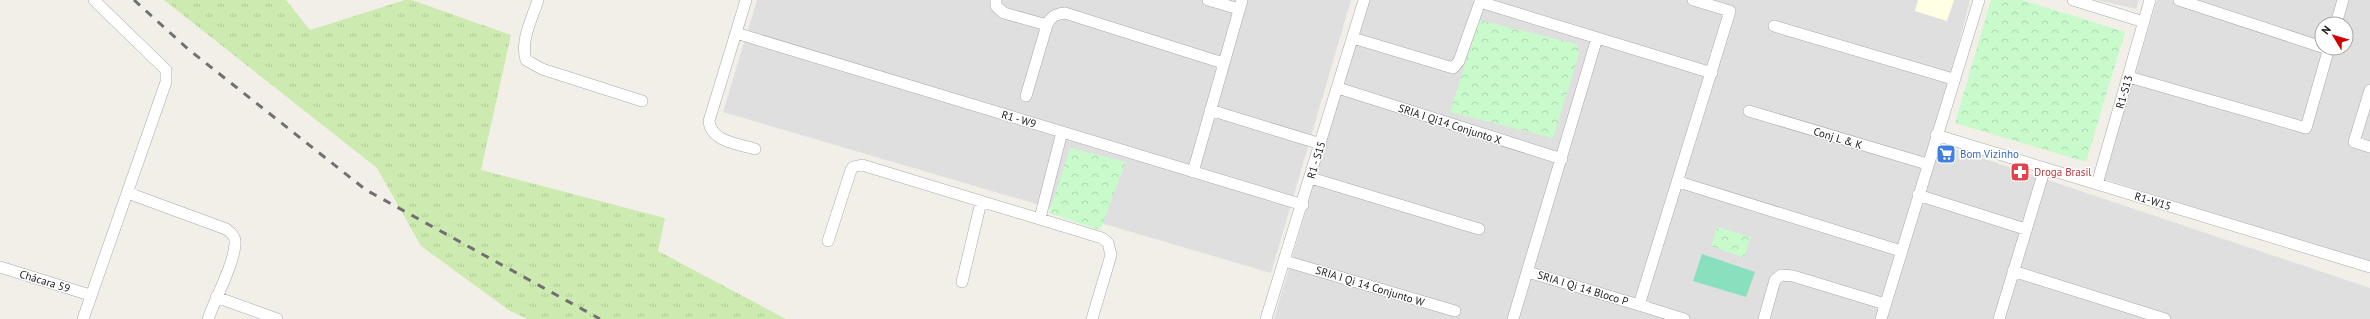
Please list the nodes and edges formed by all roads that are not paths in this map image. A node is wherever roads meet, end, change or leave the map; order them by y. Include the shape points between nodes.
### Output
1 (94, 0) edge
2 (538, 0) edge
3 (746, 0) edge
4 (996, 0) edge
5 (1208, 0) edge
6 (1364, 0) edge
7 (1693, 0) edge
8 (1979, 0) edge
9 (2073, 0) edge
10 (2150, 0) edge
11 (2179, 0) edge
12 (2343, 0) edge
13 (1480, 1) edge
14 (1240, 5) edge
15 (2338, 16) edge
16 (2144, 22) junction
17 (1047, 25) junction
18 (1774, 26) dead end
19 (736, 33) junction
20 (1353, 38) junction
21 (1597, 38) junction
22 (2314, 44) edge
23 (2325, 56) edge
24 (1223, 63) junction
25 (1712, 73) junction
26 (2129, 77) junction
27 (1953, 80) junction
28 (1338, 88) junction
29 (2370, 90) edge
30 (1026, 96) dead end
31 (642, 101) dead end
32 (1210, 110) junction
33 (1749, 111) dead end
34 (1062, 132) junction
35 (1936, 135) junction
36 (1321, 144) junction
37 (2370, 147) edge
38 (755, 149) dead end
39 (1562, 159) junction
40 (1927, 164) junction
41 (2045, 168) junction
42 (1193, 172) junction
43 (1311, 178) junction
44 (1679, 182) junction
45 (2097, 184) junction
46 (128, 193) junction
47 (1918, 195) junction
48 (981, 202) junction
49 (1303, 205) junction
50 (1040, 218) junction
51 (1479, 229) dead end
52 (2025, 229) junction
53 (828, 241) dead end
54 (1901, 251) junction
55 (1285, 260) junction
56 (0, 267) edge
57 (2370, 267) edge
58 (2013, 271) junction
59 (1528, 272) junction
60 (962, 282) dead end
61 (90, 295) junction
62 (216, 297) junction
63 (1885, 304) junction
64 (1639, 305) junction
65 (1455, 311) dead end
66 (83, 319) edge
67 (208, 319) edge
68 (277, 319) edge
69 (1092, 319) edge
70 (1266, 319) edge
71 (1513, 319) edge
72 (1684, 319) edge
73 (1764, 319) edge
74 (1881, 319) edge
75 (1999, 319) edge
76 (2166, 319) edge

1 - 46 street via 166,70 166,82
2 - 31 street via 524,43 526,60 542,69
3 - 19 street
4 - 17 street via 999,10
5 - 14 street
6 - 20 street, R1 - S15
7 - 25 street via 1730,11
8 - 27 street
9 - 16 street
10 - 16 street, R1-S13
11 - 22 street
12 - 15 street
13 - 20 street via 1459,61 1453,68
13 - 21 street
14 - 24 street
16 - 26 street, R1-S13
17 - 24 street via 1055,15 1065,13
17 - 30 street
18 - 27 street
19 - 34 street, R1 - W9
19 - 38 street via 710,116 709,128 718,137
20 - 28 street, R1 - S15
21 - 25 street
21 - 39 street
23 - 26 street via 2306,128
24 - 32 street
25 - 44 street
26 - 45 street, R1-S13
27 - 35 street
28 - 36 street, R1 - S15
28 - 39 street, SRIA I Qi14 Conjunto X
29 - 37 street via 2354,142
32 - 36 street
32 - 42 street
33 - 40 street, Conj L & K
34 - 42 street, R1 - W9
34 - 50 street
35 - 40 street
35 - 41 street, R1-W15
36 - 43 street, R1 - S15
39 - 59 street
40 - 47 street
41 - 45 street, R1-W15
41 - 52 street
42 - 49 street, R1 - W9
43 - 49 street, R1 - S15
43 - 51 street
44 - 54 street
44 - 64 street
45 - 57 street, R1-W15
46 - 61 street
46 - 62 street via 232,232 236,244
47 - 52 street
47 - 54 street
48 - 50 street
48 - 53 street via 858,165 851,170
48 - 60 street
49 - 55 street, R1 - S15
50 - 69 street via 1102,238 1108,243 1111,255
52 - 58 street
54 - 63 street
55 - 65 street, SRIA I Qi 14 Conjunto W
55 - 70 street, R1 - S15
56 - 61 street, Chácara 59
58 - 75 street
58 - 76 street
59 - 64 street, SRIA I Qi 14 Bloco P
59 - 71 street
61 - 66 street
62 - 67 street
62 - 68 street
63 - 73 street via 1793,276 1781,275 1775,280
63 - 74 street
64 - 72 street, SRIA I Qi 14 Bloco P

